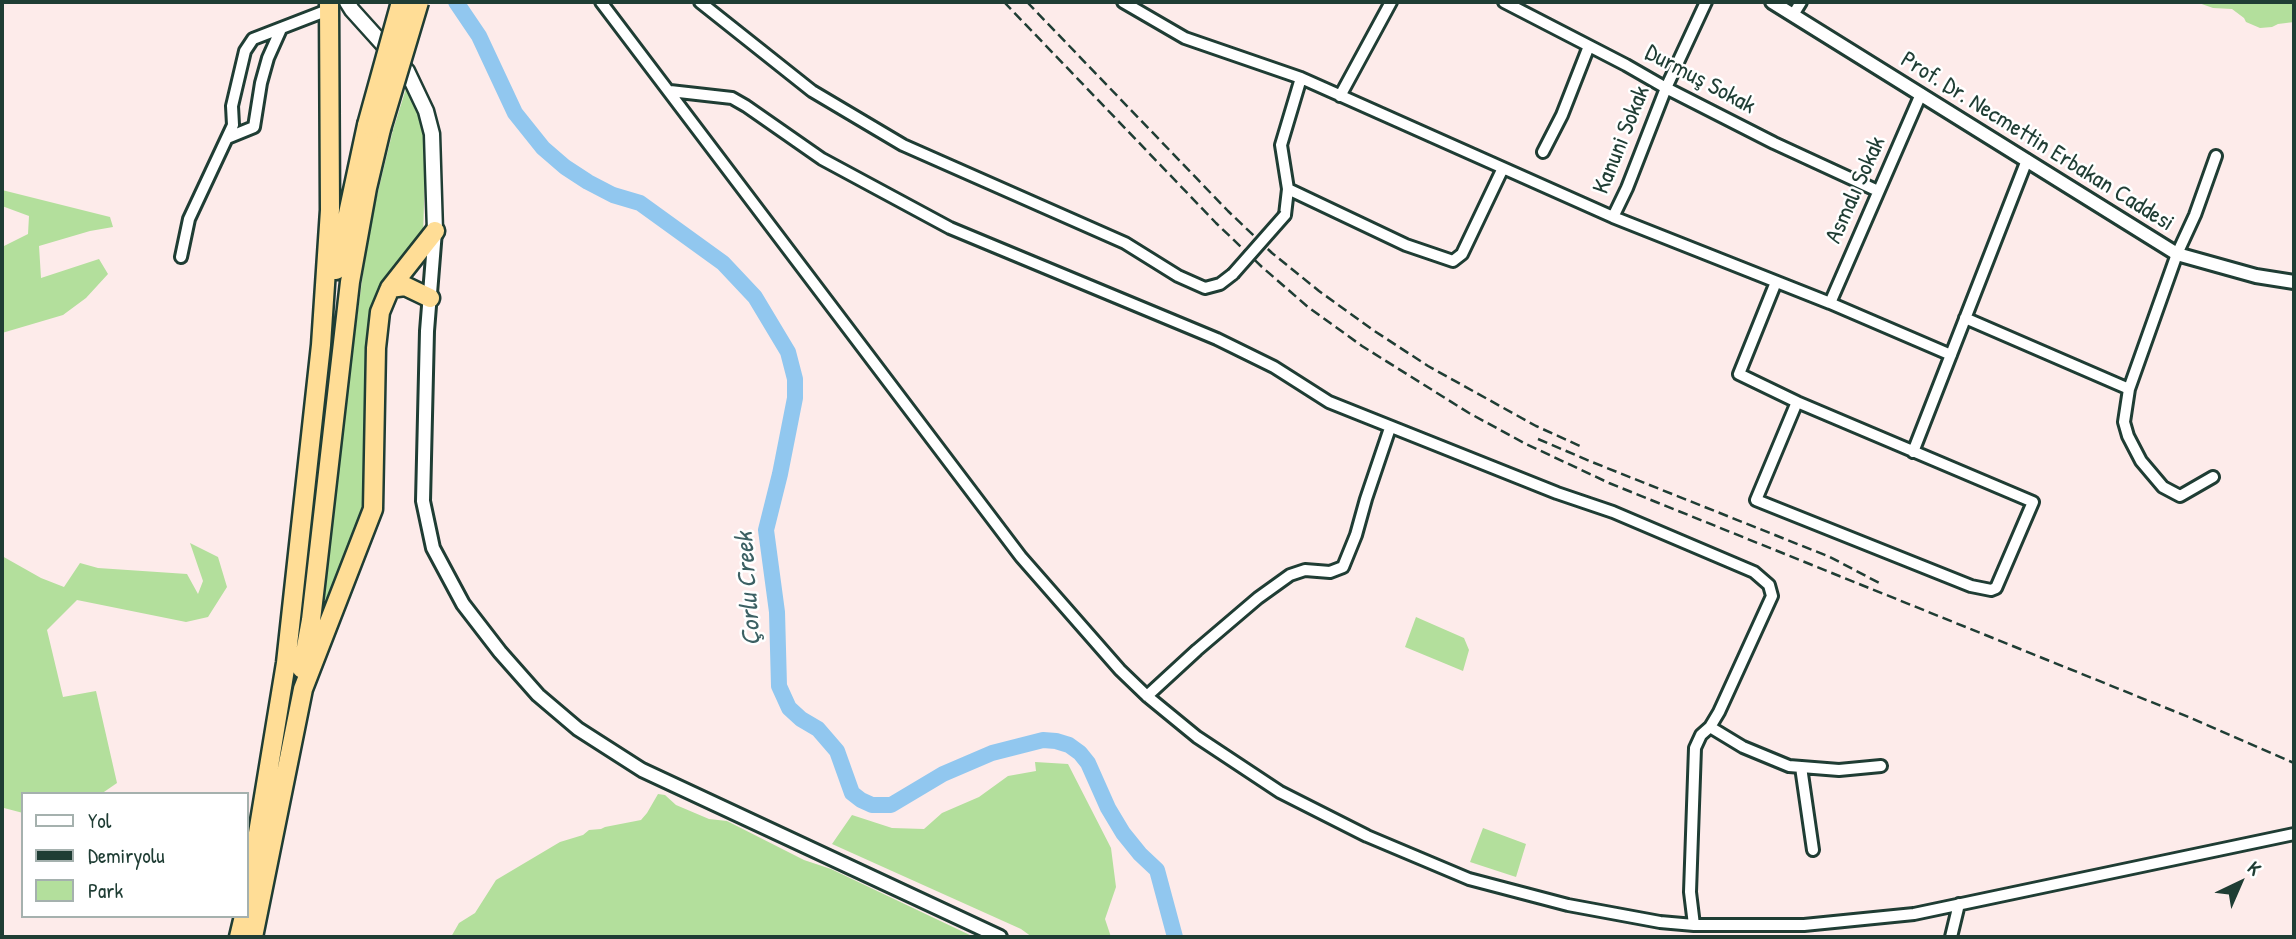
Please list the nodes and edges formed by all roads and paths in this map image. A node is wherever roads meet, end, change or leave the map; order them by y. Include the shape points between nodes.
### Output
1 (347, 2) edge
2 (401, 2) edge
3 (419, 2) edge
4 (601, 2) edge
5 (700, 2) edge
6 (1123, 2) edge
7 (1391, 2) edge
8 (1504, 2) edge
9 (1706, 2) edge
10 (1772, 2) edge
11 (1801, 2) edge
12 (328, 6) edge
13 (1793, 15) junction
14 (281, 29) junction
15 (1589, 46) junction
16 (1301, 78) junction
17 (1665, 88) junction
18 (670, 91) junction
19 (1921, 94) junction
20 (1340, 96) junction
21 (374, 127) junction
22 (227, 138) junction
23 (1544, 152) dead end
24 (2216, 156) dead end
25 (2027, 160) junction
26 (1503, 169) junction
27 (1288, 189) junction
28 (1878, 191) junction
29 (1613, 217) junction
30 (435, 230) junction
31 (2177, 254) junction
32 (181, 257) dead end
33 (1776, 282) junction
34 (2294, 282) edge
35 (390, 288) junction
36 (430, 298) junction
37 (1830, 303) junction
38 (1965, 318) junction
39 (321, 345) junction
40 (1951, 355) junction
41 (2129, 390) junction
42 (1797, 402) junction
43 (1390, 428) junction
44 (1913, 452) junction
45 (2213, 477) dead end
46 (1147, 696) junction
47 (1710, 727) junction
48 (1881, 766) dead end
49 (1801, 767) junction
50 (274, 831) junction
51 (2294, 834) edge
52 (1813, 850) dead end
53 (248, 894) edge
54 (1959, 904) junction
55 (243, 918) edge
56 (1694, 925) junction
57 (239, 937) edge
58 (253, 937) edge
59 (1000, 937) edge
60 (1951, 937) edge

1 - 30 main road via 407,71 426,111 432,134
2 - 21 highway, bridge
3 - 21 highway, bridge
4 - 18 street
5 - 27 street, bridge via 811,90 903,145 1125,243 1205,288 1233,274 1285,215
6 - 16 street via 1185,38
7 - 20 street
8 - 15 street, Durmuş Sokak
9 - 17 street, Kanuni Sokak
10 - 13 street, Prof. Dr. Necmettin Erbakan Caddesi
11 - 13 street
12 - 14 street
12 - 39 highway via 330,210
13 - 19 street, Prof. Dr. Necmettin Erbakan Caddesi
14 - 22 street via 261,83 254,127
14 - 22 street via 253,39 245,51
15 - 17 street, Durmuş Sokak
15 - 23 street
16 - 20 street
16 - 27 street via 1281,145
17 - 28 street, Durmuş Sokak
17 - 29 street, Kanuni Sokak
18 - 43 street via 732,99 822,159 950,228 1217,339 1274,366 1329,402
18 - 46 street via 1021,557
19 - 25 street, Prof. Dr. Necmettin Erbakan Caddesi
19 - 28 street, Asmalı Sokak
20 - 26 street
21 - 39 highway via 341,243
21 - 50 highway via 350,282 311,620
22 - 32 street via 190,219
24 - 31 street
25 - 31 street, Prof. Dr. Necmettin Erbakan Caddesi
25 - 38 street
26 - 27 street via 1462,254 1453,261 1406,245
26 - 29 street
28 - 37 street, Asmalı Sokak
29 - 33 street
30 - 35 highway
30 - 36 street
31 - 34 street, Prof. Dr. Necmettin Erbakan Caddesi
31 - 41 street
33 - 37 street
33 - 42 street via 1739,374
35 - 36 highway via 405,286
35 - 50 highway via 380,312 376,348 373,509 303,689
36 - 59 street via 423,501 433,548 464,604 538,695 578,729 642,770
37 - 40 street
38 - 40 street
38 - 41 street
39 - 53 highway via 286,663
40 - 44 street
41 - 45 street via 2124,422 2128,436 2163,487 2180,496
42 - 44 street
42 - 44 street via 1756,500 1970,586 1996,588 2033,502
43 - 46 street via 1343,567 1290,575
43 - 47 street via 1613,512 1754,572 1769,585 1772,596
46 - 56 street via 1197,737 1280,792 1367,836 1469,879 1568,905
47 - 49 street via 1743,747
47 - 56 street via 1695,748 1690,892
48 - 49 street
49 - 52 street
50 - 58 highway
51 - 54 street
54 - 56 street via 1914,914 1804,925
54 - 60 street
55 - 57 highway

